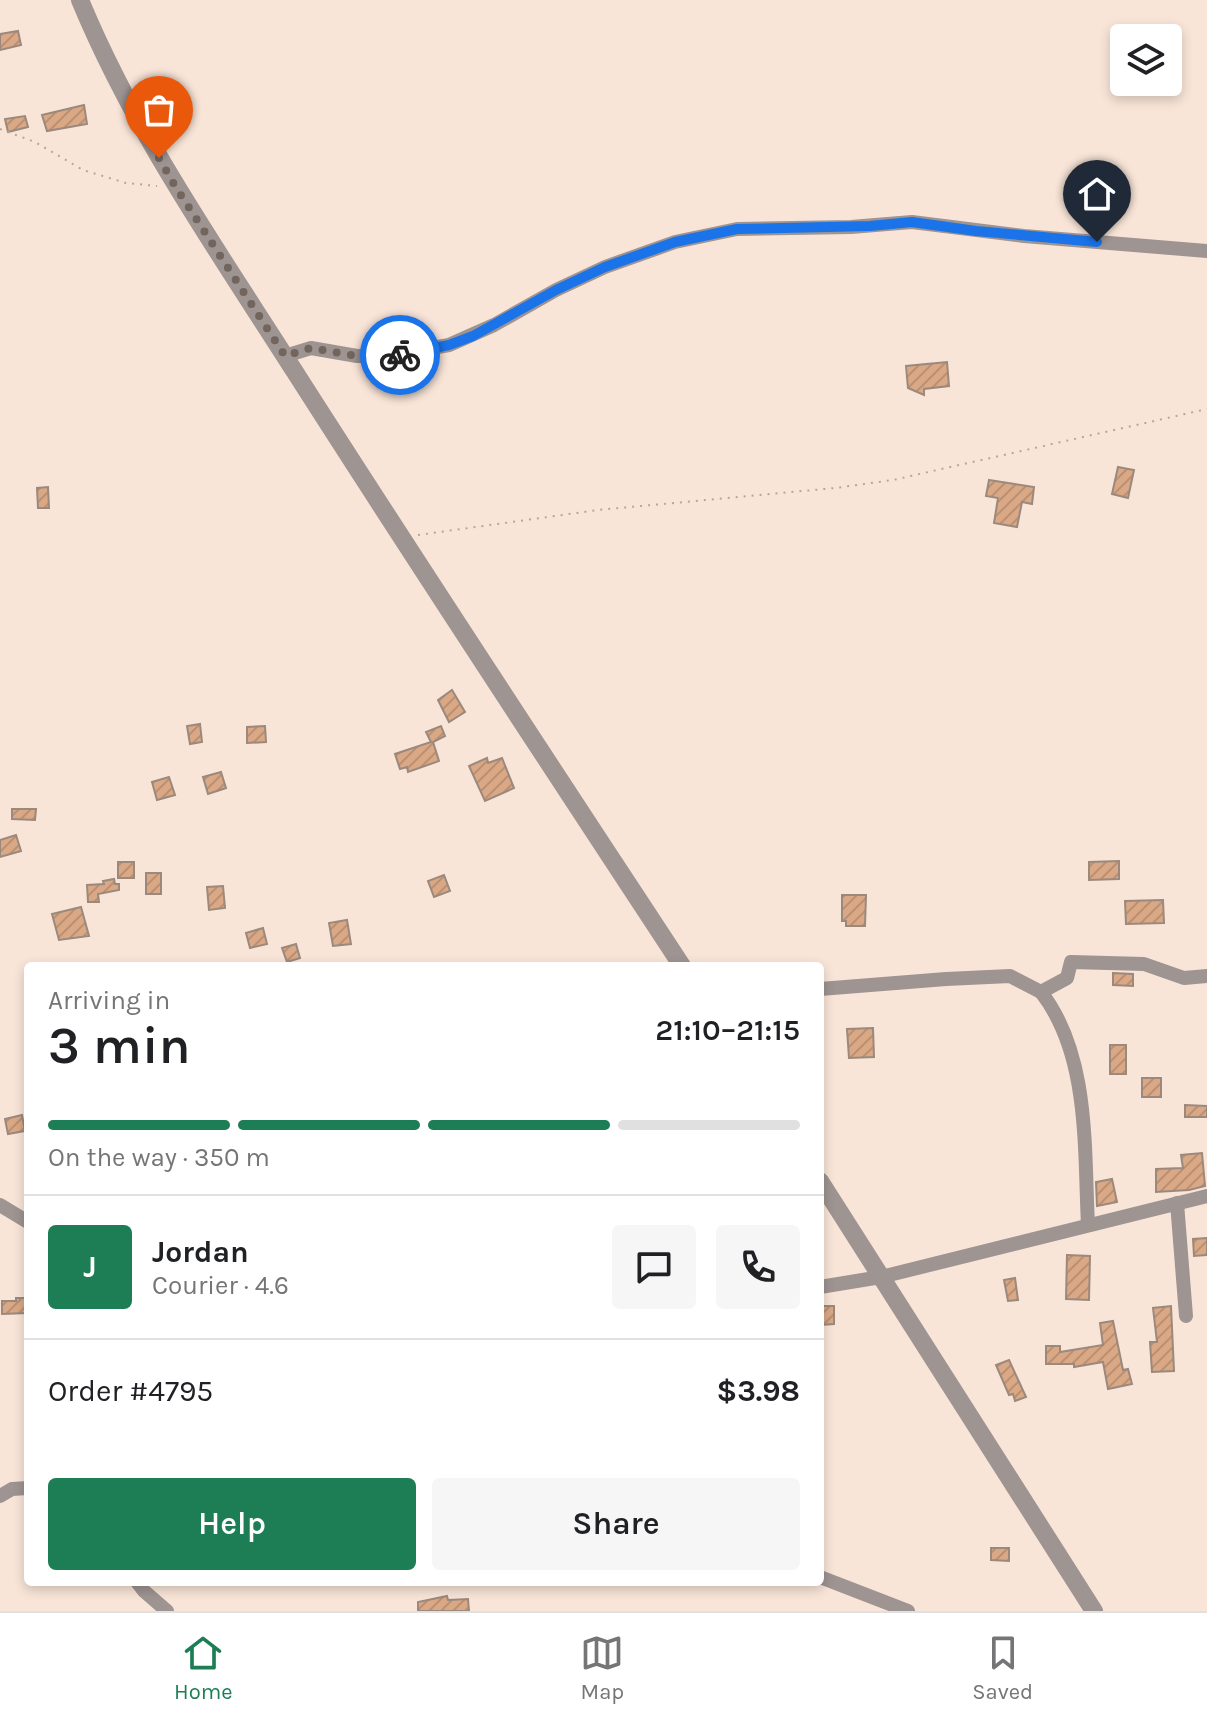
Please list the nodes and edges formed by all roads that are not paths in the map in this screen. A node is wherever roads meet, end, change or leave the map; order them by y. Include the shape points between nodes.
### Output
1 (80, 0) edge
2 (1207, 251) edge
3 (285, 356) junction
4 (679, 962) edge
5 (1207, 976) edge
6 (824, 989) edge
7 (1041, 992) junction
8 (824, 1187) edge
9 (1207, 1196) edge
10 (1177, 1203) junction
11 (0, 1205) edge
12 (24, 1220) edge
13 (1088, 1225) junction
14 (881, 1277) junction
15 (824, 1286) edge
16 (1186, 1316) dead end
17 (24, 1488) edge
18 (0, 1496) edge
19 (824, 1579) edge
20 (140, 1586) edge
21 (167, 1611) edge
22 (908, 1611) edge
23 (1094, 1611) edge

1 - 3 street via 99,47 175,186
2 - 3 street via 912,222 737,229 675,242 605,267 449,345 388,356 311,348
3 - 4 street
5 - 7 street via 1184,978 1144,964 1071,962 1067,978
6 - 7 street via 1010,976
7 - 13 street via 1054,1010 1076,1076
8 - 14 street
9 - 10 street
10 - 13 street
10 - 16 street
11 - 12 street
13 - 14 street
14 - 15 street
14 - 23 street
17 - 18 street
19 - 22 street
20 - 21 street

